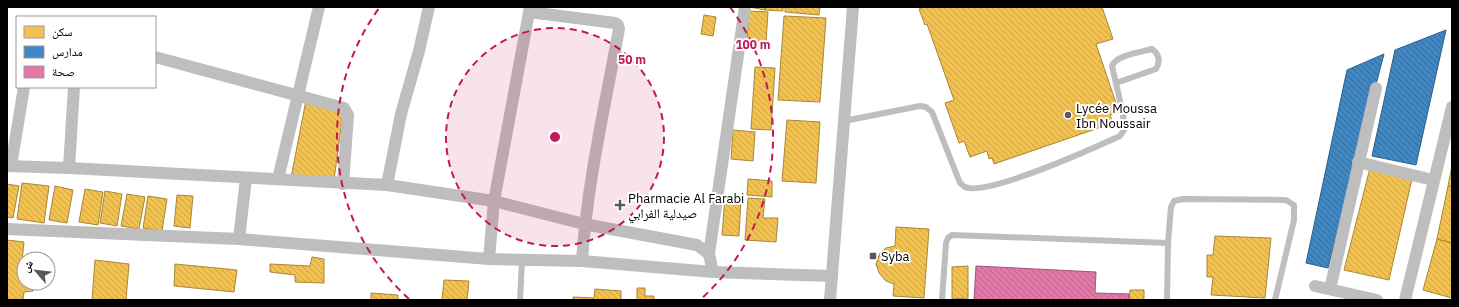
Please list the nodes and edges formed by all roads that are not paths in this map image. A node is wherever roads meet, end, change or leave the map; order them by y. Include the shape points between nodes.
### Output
1 (319, 7) edge
2 (429, 7) edge
3 (745, 7) edge
4 (853, 7) edge
5 (529, 10) edge
6 (156, 57) edge
7 (1116, 82) junction
8 (24, 88) edge
9 (74, 88) edge
10 (1376, 88) dead end
11 (298, 95) junction
12 (1452, 107) edge
13 (844, 121) junction
14 (1358, 162) junction
15 (9, 166) edge
16 (69, 168) junction
17 (246, 178) junction
18 (278, 179) junction
19 (1433, 180) junction
20 (343, 184) junction
21 (387, 185) junction
22 (494, 201) junction
23 (584, 224) junction
24 (7, 229) edge
25 (239, 239) junction
26 (1168, 243) junction
27 (709, 254) junction
28 (489, 259) junction
29 (522, 260) junction
30 (582, 262) junction
31 (712, 272) junction
32 (832, 276) junction
33 (1315, 286) dead end
34 (1330, 289) junction
35 (520, 300) edge
36 (830, 300) edge
37 (942, 300) edge
38 (1167, 300) edge
39 (1275, 300) edge
40 (1377, 300) edge
41 (1404, 300) edge

1 - 11 street
2 - 21 street via 400,114
3 - 27 street
4 - 13 street
5 - 22 street
5 - 23 street via 615,22 618,25
6 - 11 street
7 - 7 lane via 1113,62 1152,49 1156,52 1159,59 1156,69
7 - 13 lane via 1123,114 1124,130 1120,136 1073,157 1005,182 979,188 966,187 960,183 932,112 926,107
8 - 15 street
9 - 16 street
10 - 14 street
11 - 18 street
11 - 20 street via 347,110
12 - 19 street
13 - 32 street
14 - 19 street
14 - 34 street
15 - 16 street
16 - 17 street
17 - 18 street
17 - 25 street
18 - 20 street
19 - 41 street
20 - 21 street
21 - 22 street
22 - 23 street
22 - 28 street
23 - 27 street via 697,245
23 - 30 street
24 - 25 street
25 - 28 street
26 - 37 lane via 952,235 946,243
26 - 38 lane
26 - 39 lane via 1171,207 1174,201 1286,200 1294,205 1294,220
27 - 31 street
28 - 29 street
29 - 30 street
29 - 35 lane
30 - 31 street
31 - 32 street
32 - 36 street
33 - 34 street
34 - 40 street

